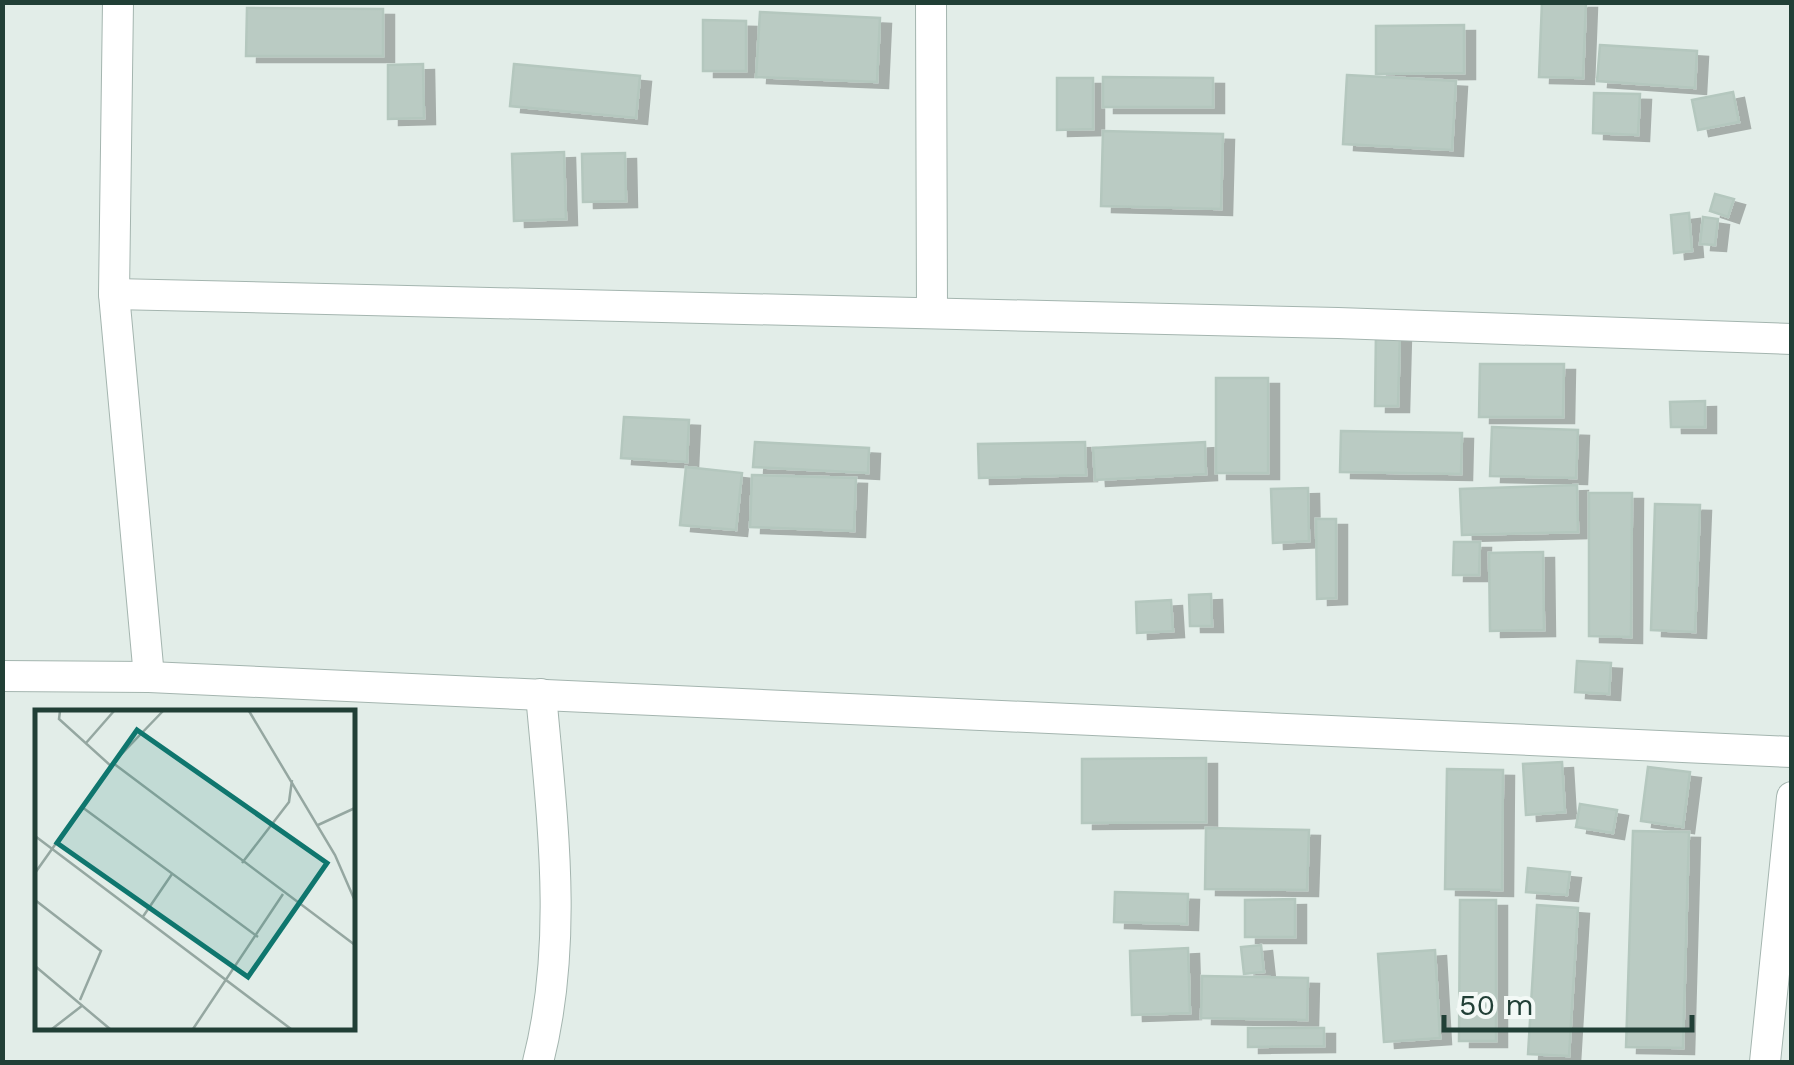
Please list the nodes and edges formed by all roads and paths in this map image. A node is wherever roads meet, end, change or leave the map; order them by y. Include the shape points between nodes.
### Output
1 (118, 2) edge
2 (930, 2) edge
3 (114, 294) junction
4 (932, 313) junction
5 (1792, 339) edge
6 (2, 676) edge
7 (150, 677) junction
8 (541, 694) junction
9 (1792, 752) edge
10 (1792, 797) edge
11 (538, 1062) edge
12 (1765, 1062) edge

1 - 3 street
2 - 4 street
3 - 4 street
3 - 7 street
4 - 5 street
6 - 7 street
7 - 8 street
8 - 9 street
8 - 11 street via 556,857 556,959
10 - 12 street

